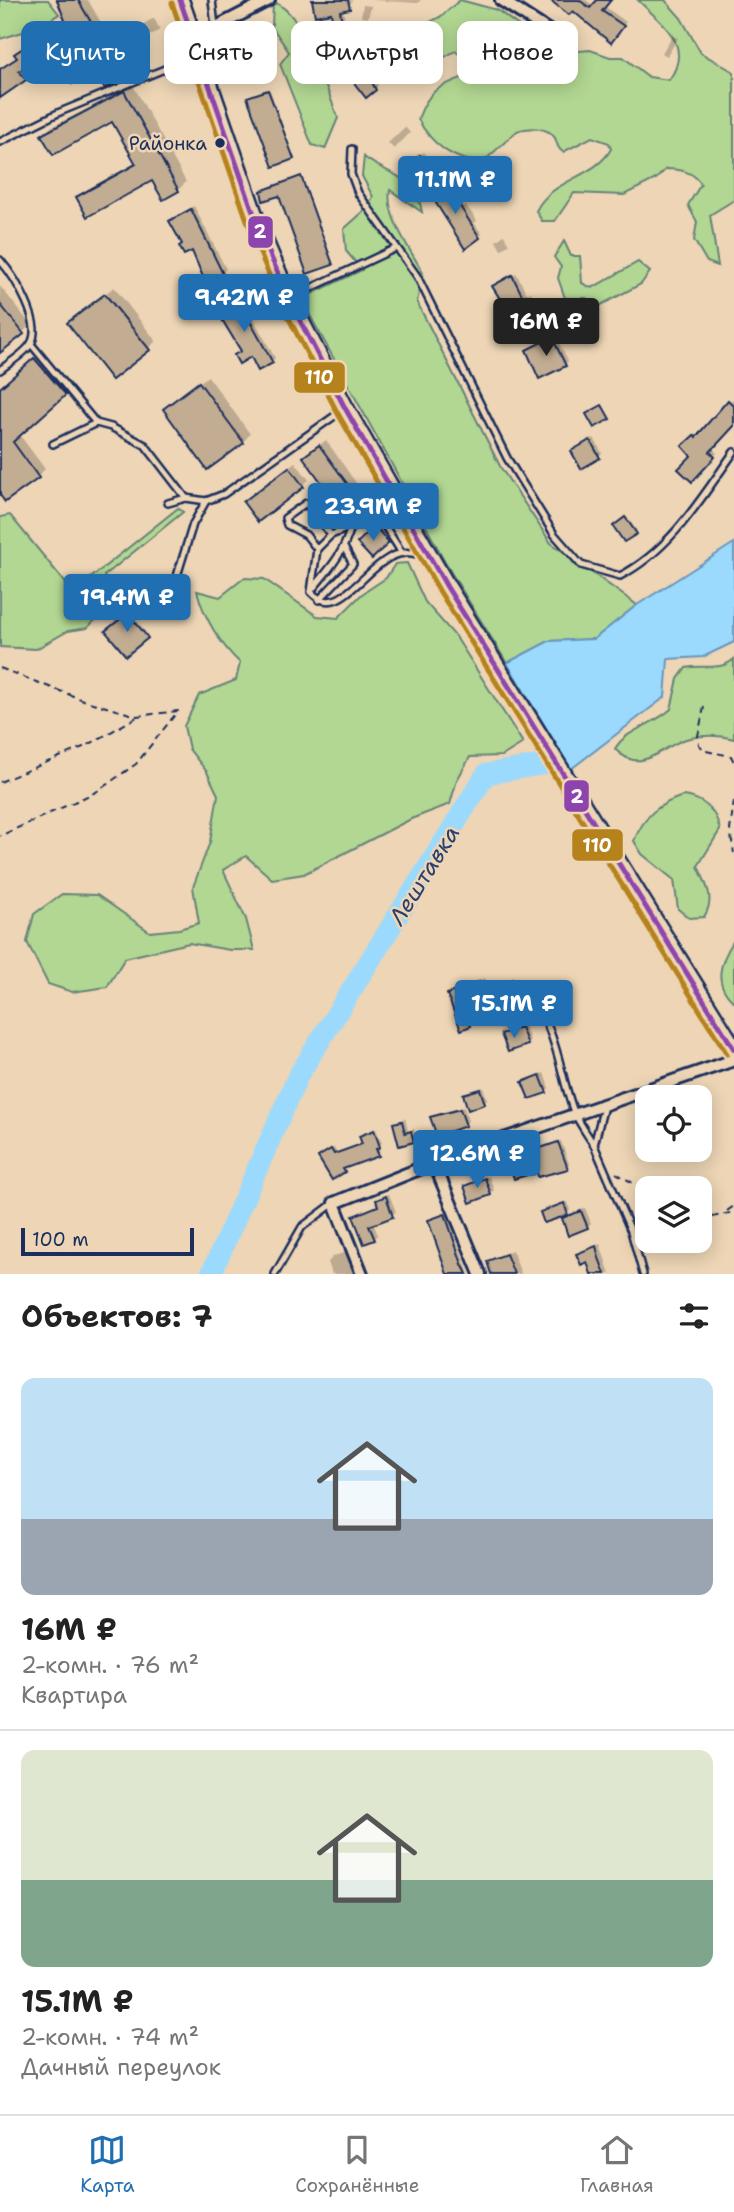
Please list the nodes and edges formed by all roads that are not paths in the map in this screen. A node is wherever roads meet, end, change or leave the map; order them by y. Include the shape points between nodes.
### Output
1 (180, 0) edge
2 (212, 0) edge
3 (269, 0) edge
4 (500, 0) edge
5 (187, 21) edge
6 (214, 21) edge
7 (225, 21) edge
8 (533, 21) edge
9 (164, 62) edge
10 (209, 84) edge
11 (0, 142) edge
12 (352, 149) dead end
13 (396, 247) junction
14 (0, 260) edge
15 (289, 299) junction
16 (31, 344) junction
17 (0, 370) edge
18 (345, 408) junction
19 (96, 424) junction
20 (53, 444) dead end
21 (734, 452) edge
22 (386, 481) junction
23 (186, 498) junction
24 (206, 502) junction
25 (168, 503) dead end
26 (370, 503) junction
27 (351, 527) junction
28 (331, 535) junction
29 (345, 548) junction
30 (317, 549) junction
31 (402, 553) junction
32 (430, 560) junction
33 (311, 592) junction
34 (319, 600) junction
35 (159, 612) dead end
36 (513, 983) dead end
37 (732, 1041) edge
38 (734, 1060) edge
39 (605, 1103) junction
40 (575, 1113) junction
41 (594, 1145) junction
42 (434, 1163) junction
43 (334, 1203) junction
44 (275, 1274) edge
45 (362, 1274) edge
46 (480, 1274) edge
47 (642, 1274) edge

1 - 5 main road
2 - 6 lane
3 - 7 street
4 - 8 street
9 - 11 lane
10 - 15 main road via 259,229
12 - 13 lane via 351,174 358,193
13 - 15 lane
13 - 21 lane via 417,276 507,458 554,534 581,565 620,576 637,568 660,548
14 - 16 lane via 11,272 35,323
15 - 18 main road
16 - 17 lane
16 - 19 lane
18 - 22 main road
18 - 24 lane
19 - 20 lane
19 - 23 lane via 145,445
22 - 26 lane
22 - 32 main road
23 - 24 lane
23 - 25 lane
24 - 35 lane via 193,523 177,576
26 - 27 lane
26 - 31 lane
27 - 28 lane
27 - 29 lane
28 - 30 lane
28 - 30 lane via 306,503 285,518 287,525 306,535
29 - 33 lane
29 - 34 lane via 353,564
30 - 33 lane
31 - 32 lane via 416,552
31 - 34 lane via 393,554 341,599 331,603
32 - 37 main road
33 - 34 lane
36 - 40 lane via 543,1013
38 - 39 street
39 - 40 street
39 - 41 lane
40 - 41 lane
40 - 42 street
41 - 47 lane via 638,1251
42 - 43 street
42 - 46 street
43 - 44 lane via 302,1227
43 - 45 street

